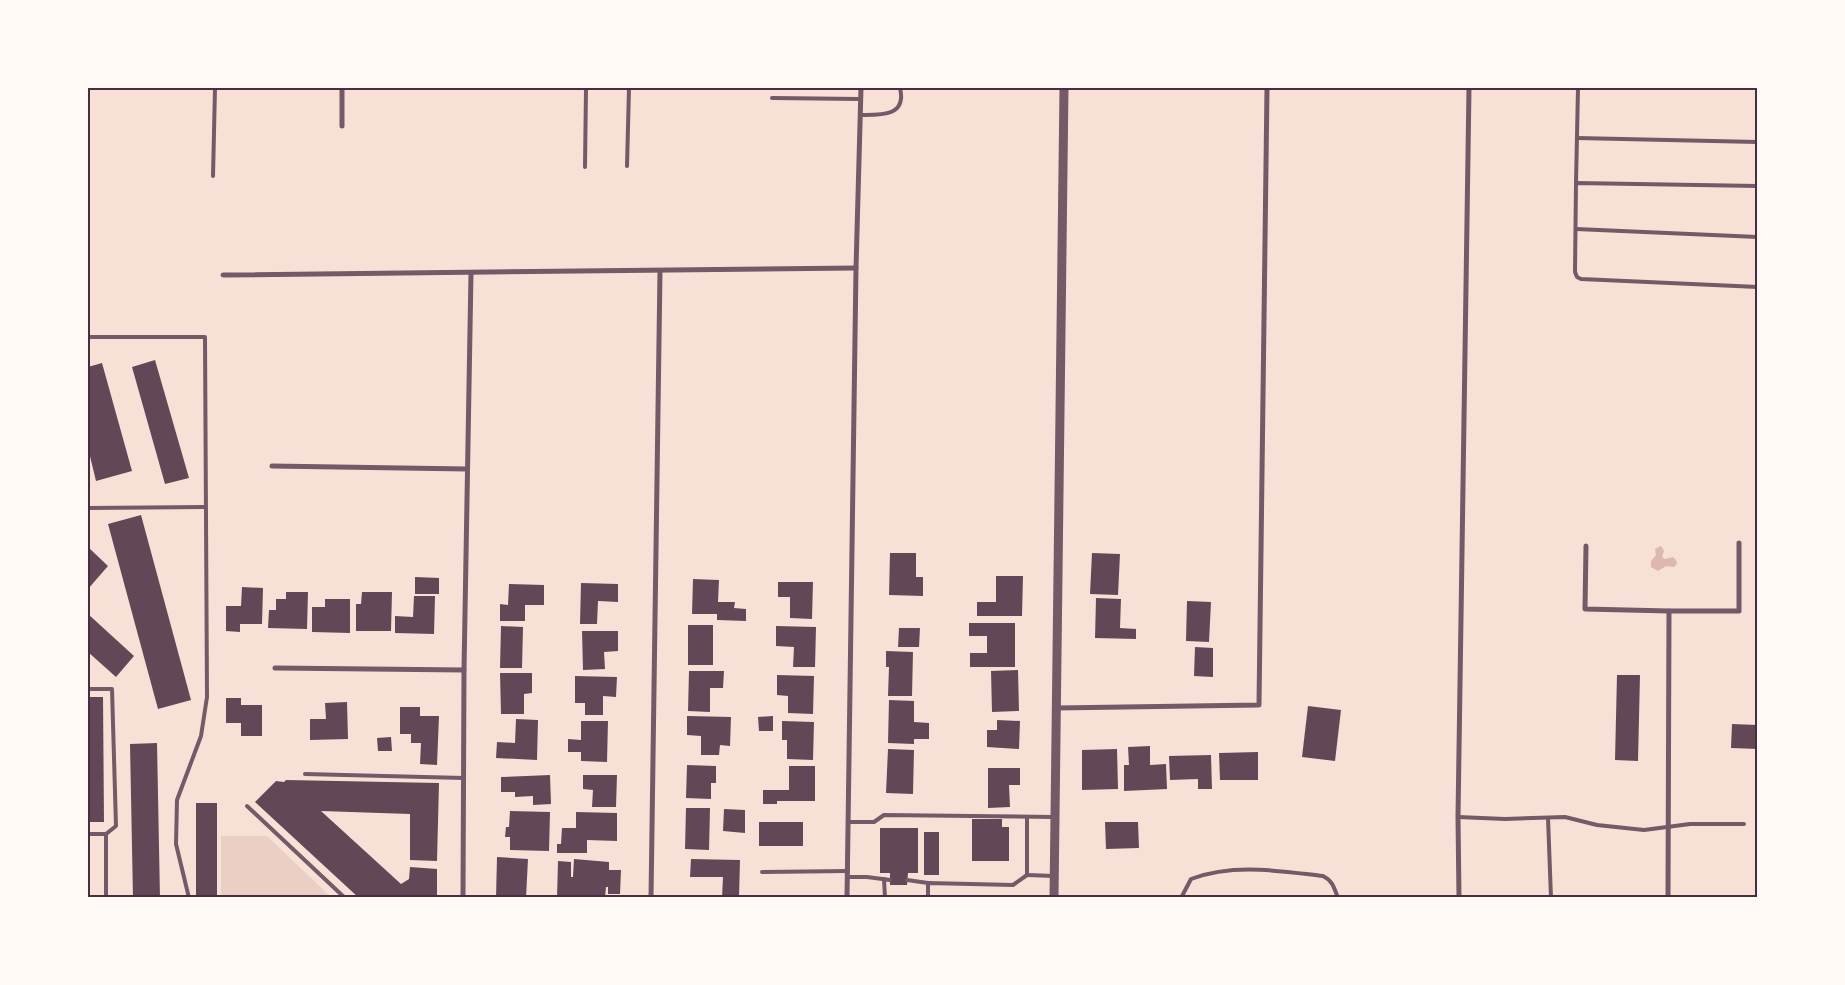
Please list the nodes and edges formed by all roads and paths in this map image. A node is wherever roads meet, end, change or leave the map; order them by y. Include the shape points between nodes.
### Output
1 (215, 88) edge
2 (342, 88) edge
3 (586, 88) edge
4 (628, 88) edge
5 (861, 88) edge
6 (900, 88) edge
7 (1064, 88) edge
8 (1266, 88) edge
9 (1469, 88) edge
10 (1578, 88) edge
11 (772, 98) dead end
12 (860, 99) junction
13 (860, 115) junction
14 (342, 126) dead end
15 (1577, 138) junction
16 (1758, 142) edge
17 (627, 166) dead end
18 (585, 167) dead end
19 (213, 176) dead end
20 (1576, 183) junction
21 (1758, 186) edge
22 (1576, 229) junction
23 (1758, 237) edge
24 (856, 268) junction
25 (660, 271) junction
26 (471, 273) junction
27 (223, 276) dead end
28 (1758, 287) edge
29 (88, 337) edge
30 (272, 466) dead end
31 (467, 469) junction
32 (206, 507) junction
33 (88, 508) edge
34 (1740, 543) dead end
35 (1586, 546) dead end
36 (1669, 611) junction
37 (275, 668) dead end
38 (464, 670) junction
39 (88, 689) edge
40 (1056, 708) junction
41 (305, 774) dead end
42 (464, 778) junction
43 (247, 806) dead end
44 (1027, 817) junction
45 (1055, 817) junction
46 (1458, 817) junction
47 (1548, 818) junction
48 (848, 822) junction
49 (1744, 824) dead end
50 (1668, 828) junction
51 (88, 834) edge
52 (106, 834) junction
53 (762, 872) dead end
54 (848, 874) junction
55 (1027, 875) junction
56 (1054, 876) junction
57 (884, 879) junction
58 (890, 880) dead end
59 (907, 880) dead end
60 (928, 884) junction
61 (106, 898) edge
62 (189, 898) edge
63 (345, 898) edge
64 (463, 898) edge
65 (651, 898) edge
66 (847, 898) edge
67 (885, 898) edge
68 (928, 898) edge
69 (1054, 898) edge
70 (1181, 898) edge
71 (1338, 898) edge
72 (1459, 898) edge
73 (1551, 898) edge
74 (1668, 898) edge

1 - 19 lane
2 - 14 street
3 - 18 lane
4 - 17 lane
5 - 12 street
6 - 13 lane via 896,110 888,114
7 - 40 street
8 - 40 street via 1259,705
9 - 46 street
10 - 15 lane
11 - 12 lane
12 - 13 street
13 - 24 street
15 - 16 lane
15 - 20 lane
20 - 21 lane
20 - 22 lane
22 - 23 lane
22 - 28 lane via 1575,272 1581,279
24 - 25 street
24 - 48 street
25 - 26 street
25 - 65 street
26 - 27 street
26 - 31 street
29 - 32 lane via 205,337
30 - 31 street
31 - 38 street
32 - 33 lane
32 - 62 lane via 207,697 201,736 177,800 176,844
34 - 36 street via 1740,611
35 - 36 street via 1586,609
36 - 50 street
37 - 38 street
38 - 42 street
39 - 52 lane via 112,689 116,826
40 - 45 street
41 - 42 lane
42 - 64 street
43 - 63 lane
44 - 45 lane
44 - 48 lane via 884,815 874,822
44 - 55 lane
45 - 56 street
46 - 47 lane
46 - 72 street
47 - 50 lane via 1565,817 1597,825 1644,830
47 - 73 lane
48 - 54 street
49 - 50 lane via 1690,824
50 - 74 street
51 - 52 lane
52 - 61 lane
53 - 54 lane
54 - 57 lane
54 - 66 street
55 - 56 lane
55 - 60 lane via 1013,885
56 - 69 street
57 - 58 lane
57 - 67 lane
59 - 60 lane
60 - 68 lane
70 - 71 lane via 1191,879 1256,868 1323,876 1333,884

